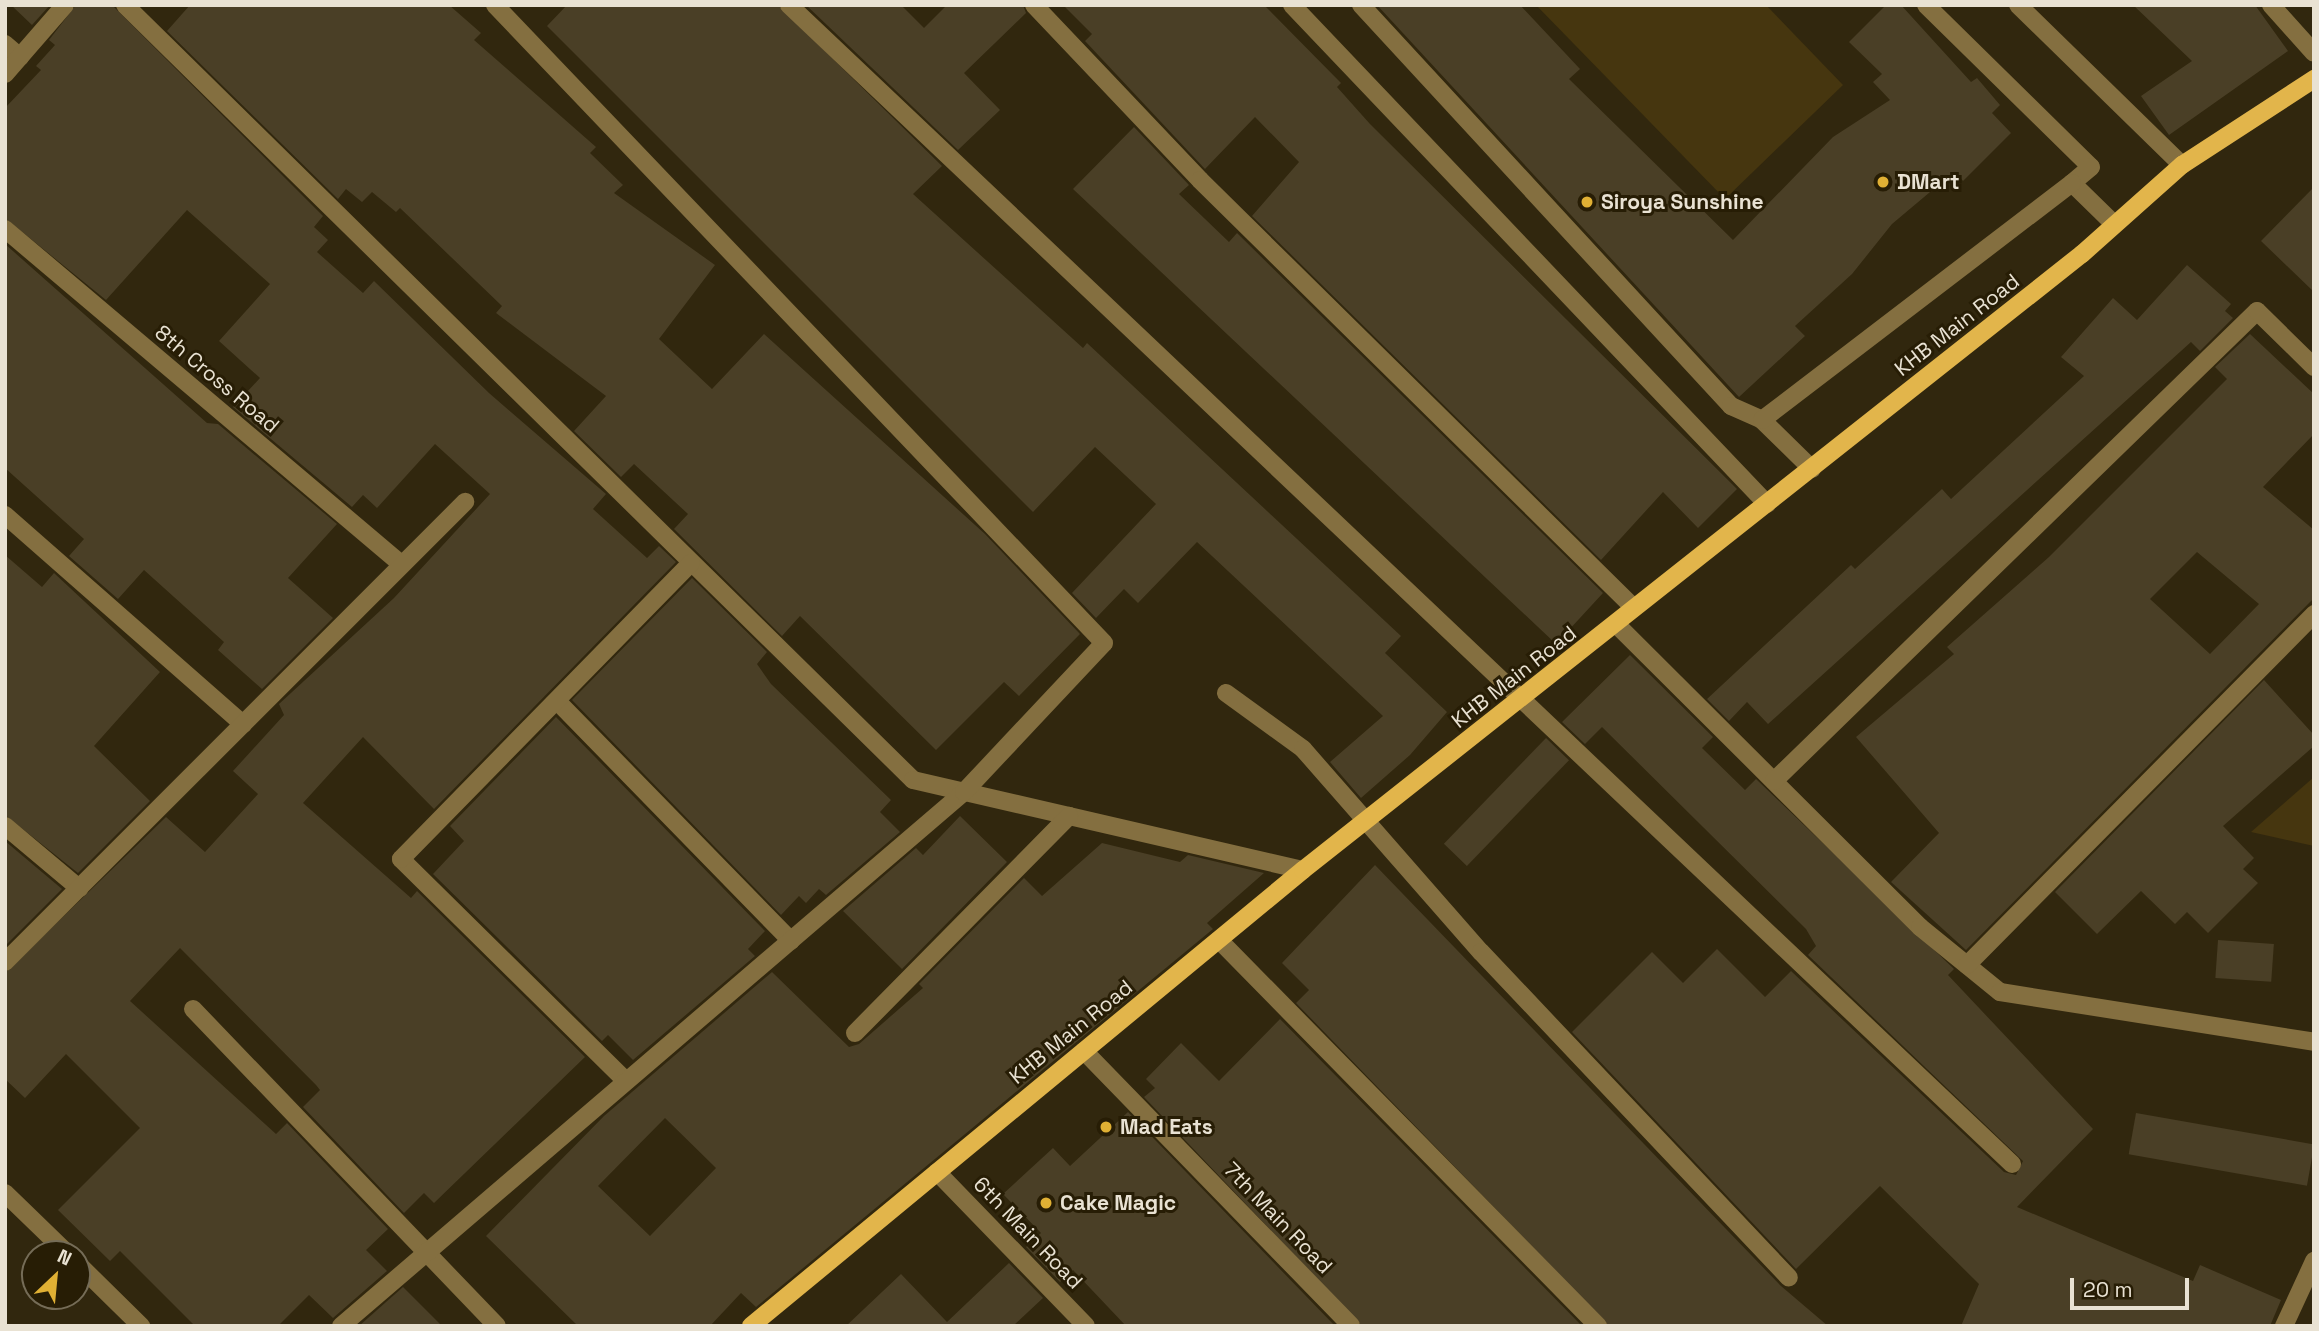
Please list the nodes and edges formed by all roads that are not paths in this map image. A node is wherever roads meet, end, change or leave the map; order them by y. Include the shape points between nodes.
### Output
1 (65, 5) edge
2 (125, 5) edge
3 (495, 5) edge
4 (789, 5) edge
5 (1034, 5) edge
6 (1292, 5) edge
7 (1361, 5) edge
8 (1926, 5) edge
9 (2018, 5) edge
10 (2271, 5) edge
11 (5, 44) edge
12 (2314, 53) edge
13 (20, 57) junction
14 (5, 74) edge
15 (2314, 79) edge
16 (2182, 165) junction
17 (2072, 183) junction
18 (2114, 224) junction
19 (5, 229) edge
20 (2314, 367) edge
21 (1762, 420) junction
22 (1812, 468) junction
23 (465, 502) dead end
24 (1767, 504) junction
25 (5, 515) edge
26 (400, 563) junction
27 (691, 563) junction
28 (1633, 607) junction
29 (2314, 614) edge
30 (1617, 625) junction
31 (1226, 692) dead end
32 (557, 701) junction
33 (1521, 701) junction
34 (243, 724) junction
35 (1774, 781) junction
36 (964, 792) junction
37 (1069, 816) junction
38 (1366, 822) junction
39 (5, 826) edge
40 (1303, 870) junction
41 (79, 888) junction
42 (790, 940) junction
43 (1219, 940) junction
44 (5, 962) edge
45 (1967, 965) junction
46 (192, 1009) dead end
47 (855, 1032) dead end
48 (2314, 1042) edge
49 (1084, 1051) junction
50 (626, 1081) junction
51 (2012, 1164) dead end
52 (937, 1172) junction
53 (5, 1192) edge
54 (54, 1240) edge
55 (424, 1254) junction
56 (2314, 1261) edge
57 (91, 1277) edge
58 (1789, 1278) dead end
59 (141, 1326) edge
60 (341, 1326) edge
61 (496, 1326) edge
62 (751, 1326) edge
63 (1086, 1326) edge
64 (1351, 1326) edge
65 (1598, 1326) edge
66 (2284, 1326) edge

1 - 13 street
2 - 27 street
3 - 36 street via 1104,643
4 - 33 street
5 - 28 street via 1200,180
6 - 24 street
7 - 21 street via 1731,406
8 - 17 street via 2091,167
9 - 16 street
10 - 12 street
11 - 13 street
13 - 14 street
15 - 16 main road, KHB Main Road
16 - 18 main road, KHB Main Road
17 - 18 street
17 - 21 street
18 - 22 main road, KHB Main Road
19 - 26 street, 8th Cross Road
20 - 35 street via 2257,311
21 - 22 street
22 - 24 main road, KHB Main Road
23 - 26 street
24 - 28 main road, KHB Main Road
25 - 34 street
26 - 34 street
27 - 32 street
27 - 36 street via 913,780
28 - 30 main road, KHB Main Road
29 - 45 street
30 - 33 main road, KHB Main Road
30 - 35 street
31 - 38 street via 1303,749
32 - 42 street
32 - 50 street via 401,859
33 - 38 main road, KHB Main Road
33 - 51 street
34 - 41 street
35 - 45 street
36 - 37 street
36 - 42 street
37 - 40 street
37 - 47 street
38 - 40 main road, KHB Main Road
38 - 58 street
39 - 41 street
40 - 43 main road, KHB Main Road
41 - 44 street
42 - 50 street
43 - 49 main road, KHB Main Road
43 - 65 street
45 - 48 street via 2000,992 2020,999
46 - 55 street
49 - 52 main road, KHB Main Road
49 - 64 street, 7th Main Road
50 - 55 street
52 - 62 main road, KHB Main Road
52 - 63 street, 6th Main Road
53 - 54 street
55 - 60 street
55 - 61 street
56 - 66 street
57 - 59 street

